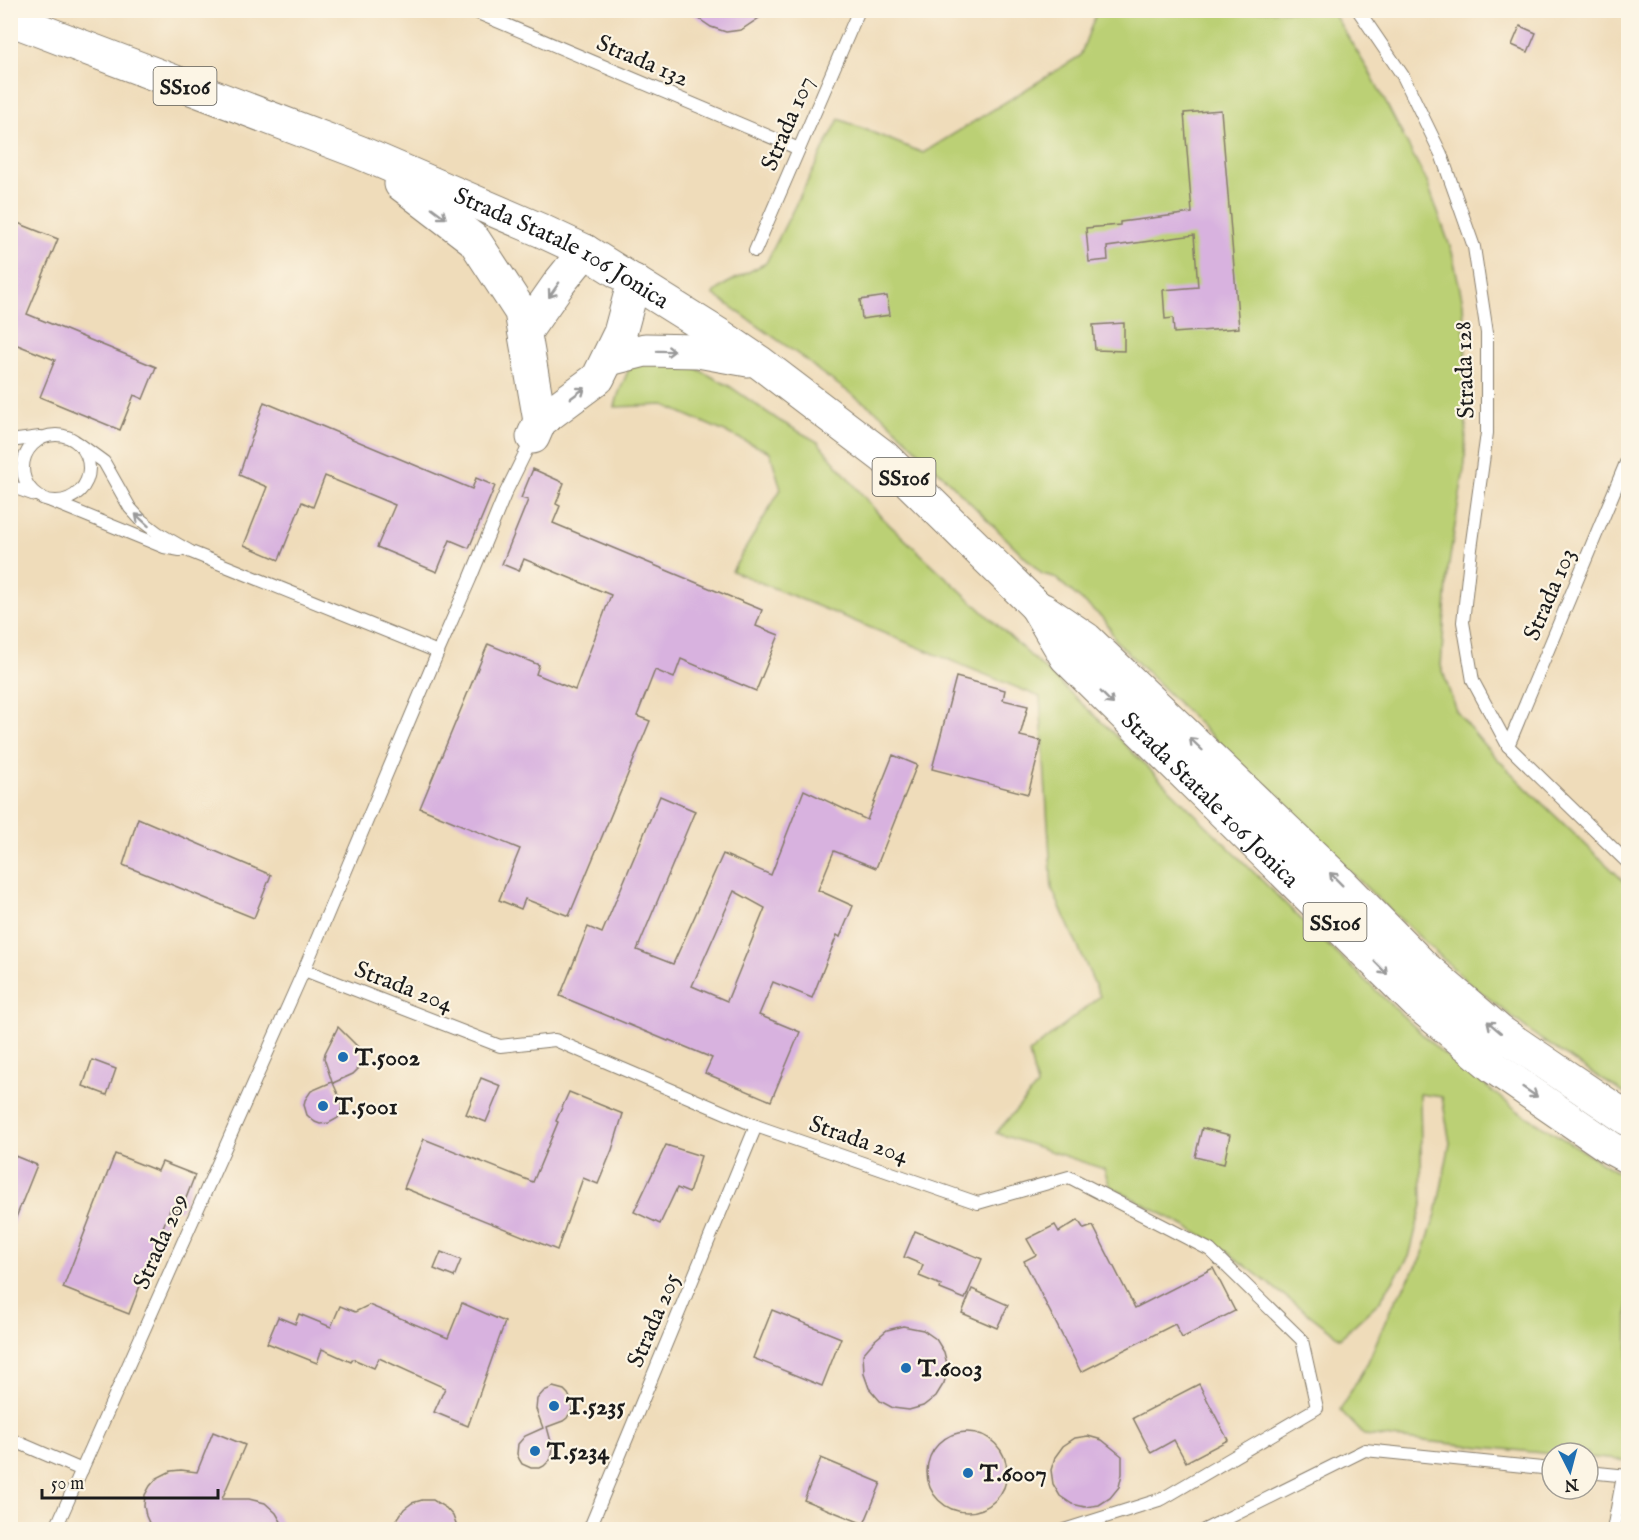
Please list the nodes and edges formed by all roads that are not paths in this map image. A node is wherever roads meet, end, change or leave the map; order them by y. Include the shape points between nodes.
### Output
1 (471, 10) edge
2 (859, 10) edge
3 (1358, 10) edge
4 (10, 20) edge
5 (799, 149) junction
6 (359, 152) junction
7 (585, 250) junction
8 (755, 251) dead end
9 (634, 281) junction
10 (525, 332) junction
11 (609, 359) junction
12 (759, 362) junction
13 (536, 429) junction
14 (47, 435) junction
15 (10, 441) edge
16 (78, 443) junction
17 (1629, 458) edge
18 (10, 486) edge
19 (44, 498) junction
20 (190, 552) junction
21 (1036, 606) junction
22 (438, 652) junction
23 (1508, 746) junction
24 (1629, 863) edge
25 (304, 970) junction
26 (1629, 1119) edge
27 (756, 1126) junction
28 (1629, 1157) edge
29 (10, 1439) edge
30 (1540, 1468) edge
31 (82, 1470) junction
32 (1600, 1473) edge
33 (1626, 1476) edge
34 (55, 1530) edge
35 (589, 1530) edge
36 (1064, 1530) edge
37 (1204, 1530) edge
38 (1613, 1530) edge

1 - 5 lane, Strada 132
2 - 5 lane, Strada 107
3 - 23 lane, Strada 128 via 1403,76 1441,154 1474,247 1487,333 1487,433 1463,622 1473,681
4 - 6 main road, Strada Statale 106 Jonica / SS106
5 - 8 lane, Strada 107
6 - 7 main road, Strada Statale 106 Jonica / SS106
6 -> 10 main road via 474,240 521,312
7 - 9 main road, Strada Statale 106 Jonica / SS106
7 -> 10 main road
9 - 11 main road
9 - 12 main road, Strada Statale 106 Jonica / SS106
10 - 13 main road
11 -> 12 main road via 645,350 698,351
13 -> 11 main road via 598,378
12 - 21 main road, Strada Statale 106 Jonica / SS106 via 884,457
13 - 22 lane, Strada 209
14 - 15 lane
14 - 16 lane via 58,434
14 - 19 lane via 29,448 22,469 30,489
16 - 19 lane via 88,461 86,483 70,498
20 -> 16 lane via 141,520 104,462
17 - 23 lane, Strada 103
18 - 19 lane
19 - 20 lane via 164,547
20 - 22 lane
26 -> 21 main road, Strada Statale 106 Jonica / SS106 via 1500,1032 1441,982 1086,639
21 -> 28 main road, Strada Statale 106 Jonica / SS106 via 1066,657 1417,1004 1495,1068
22 - 25 lane, Strada 209
23 - 24 lane, Strada 128
25 - 27 lane, Strada 204 via 500,1046 555,1040
25 - 31 lane, Strada 209
27 - 35 lane, Strada 205
27 - 36 lane, Strada 204 via 978,1203 1069,1177 1210,1250 1302,1340 1317,1408 1162,1499
29 - 31 lane
30 - 37 lane via 1365,1450
31 - 34 lane, Strada 209
32 - 33 lane
33 - 38 lane

